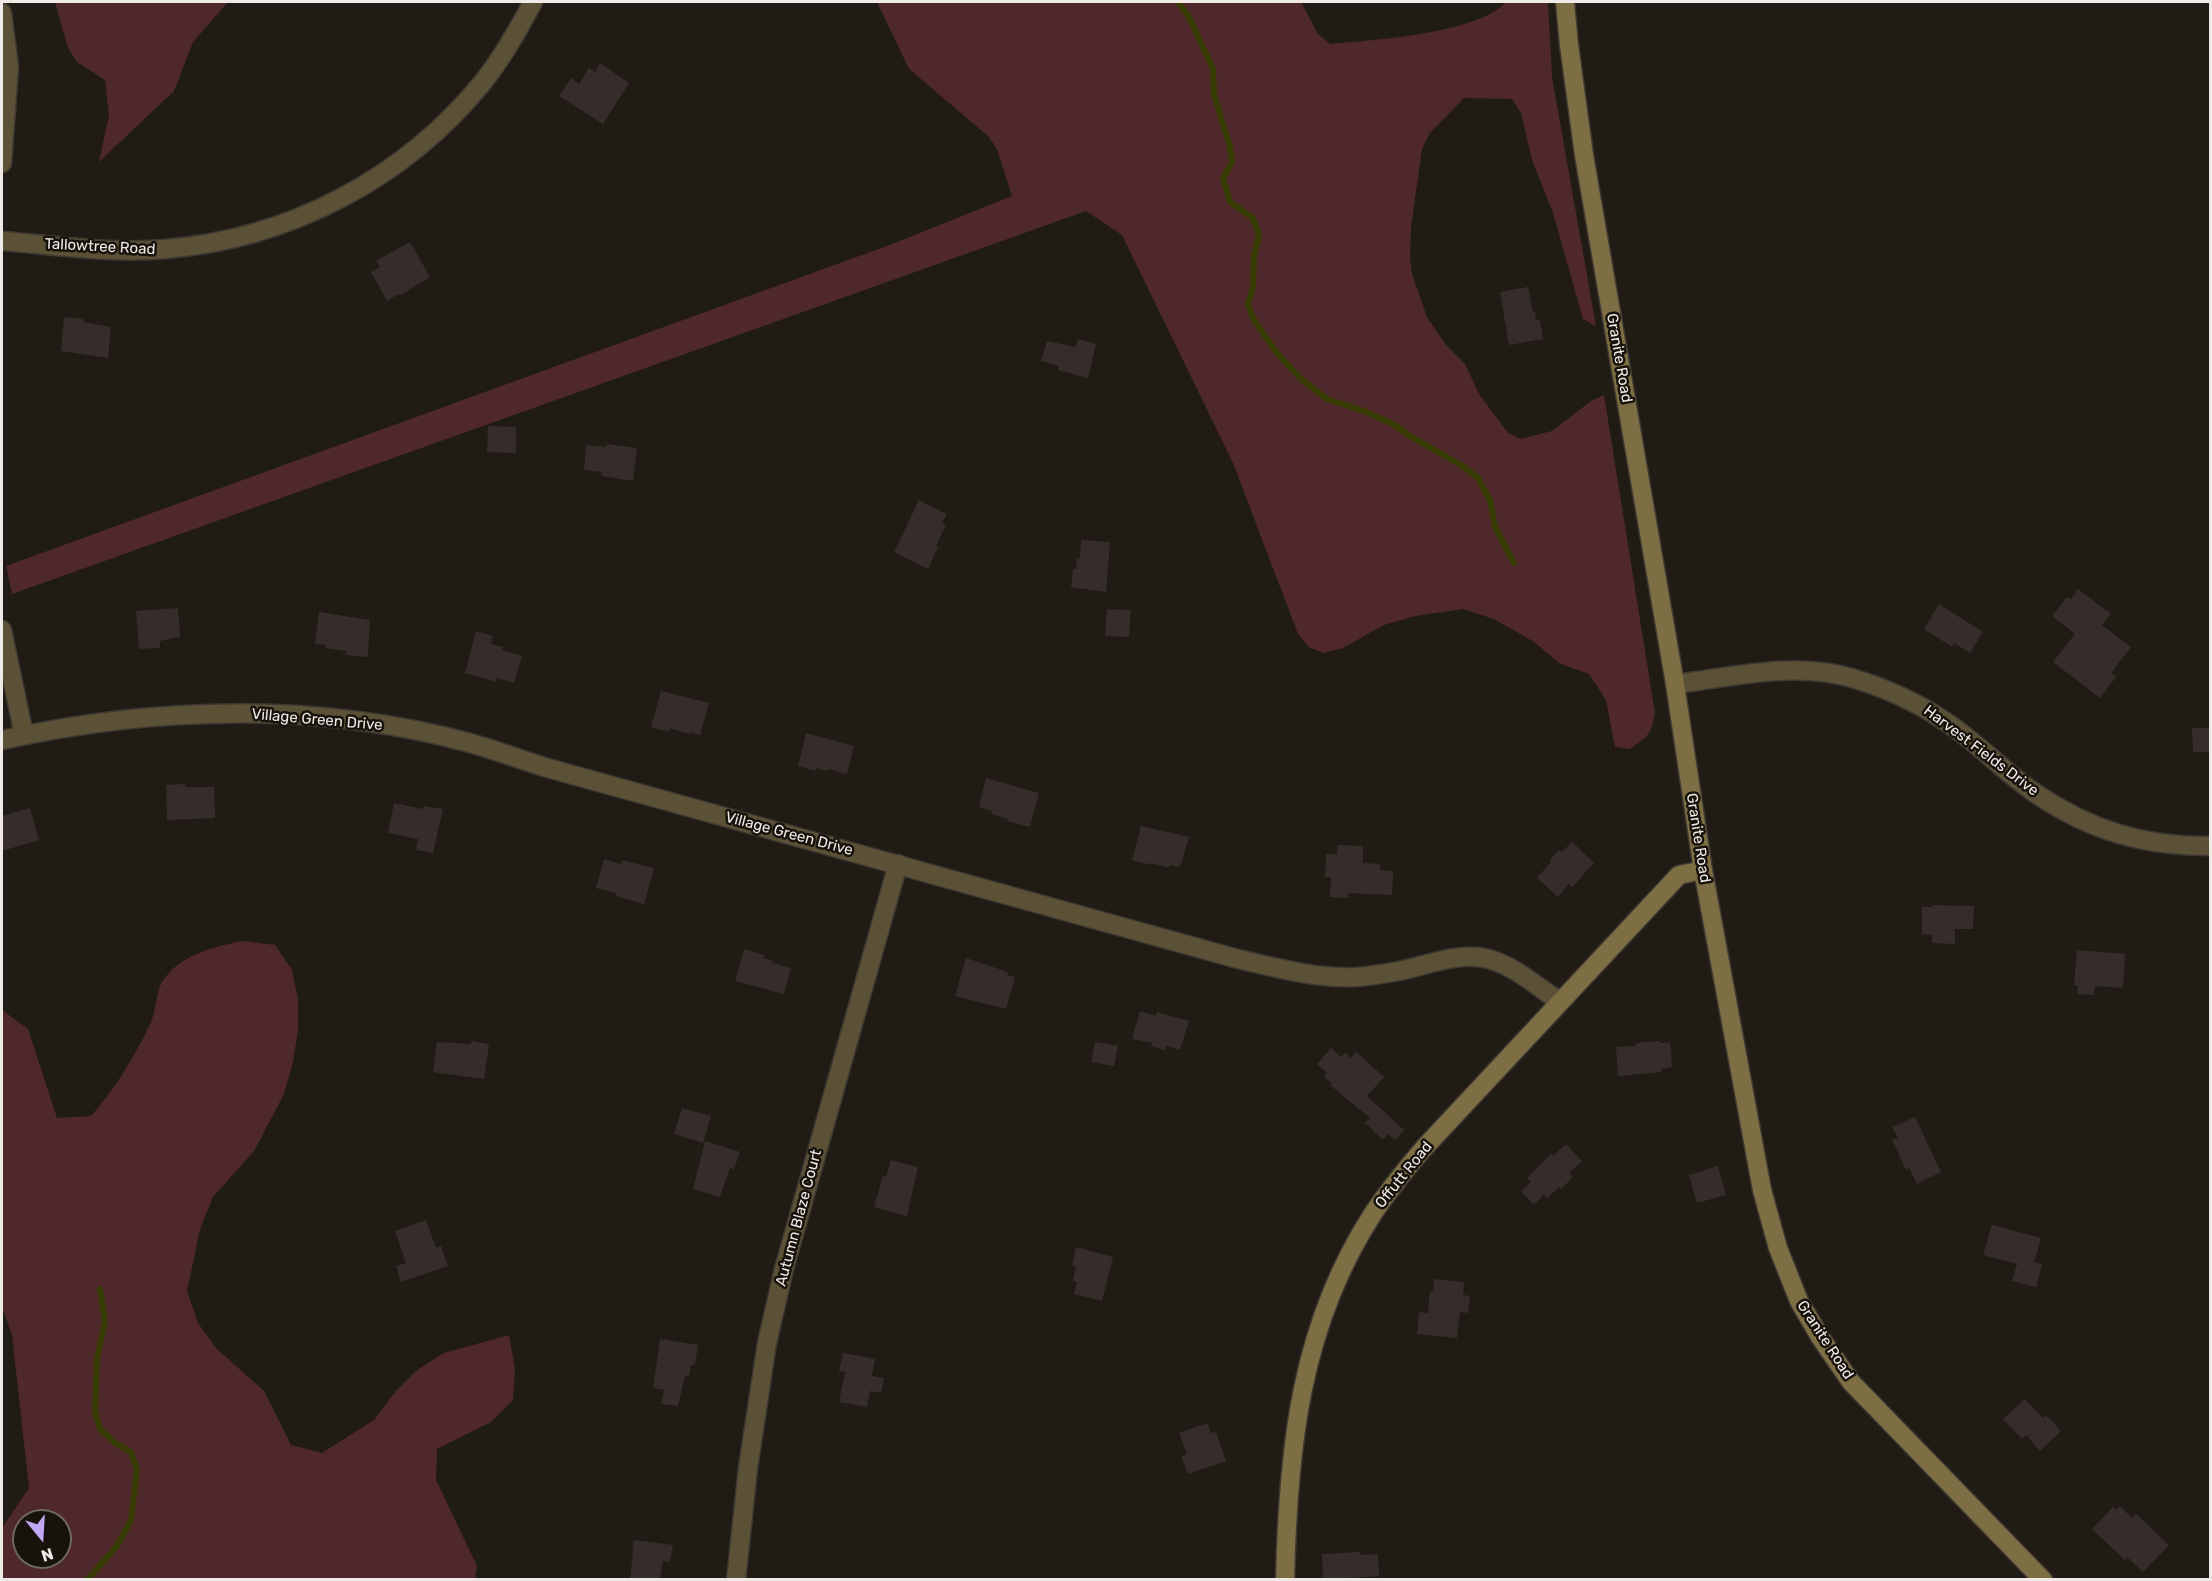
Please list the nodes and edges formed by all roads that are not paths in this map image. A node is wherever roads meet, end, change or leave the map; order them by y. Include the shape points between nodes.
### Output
1 (533, 2) edge
2 (1565, 2) edge
3 (2, 13) edge
4 (2, 163) edge
5 (2, 241) edge
6 (2, 630) edge
7 (1675, 684) junction
8 (24, 735) junction
9 (2, 740) edge
10 (2211, 846) edge
11 (898, 864) junction
12 (1703, 870) junction
13 (1560, 1002) junction
14 (736, 1580) edge
15 (1285, 1580) edge
16 (2043, 1580) edge

1 - 5 street, Tallowtree Road via 482,83 450,118 410,155 332,204 251,235 164,250
2 - 7 street, Granite Road via 1584,155
3 - 4 street via 9,67
6 - 8 street
7 - 10 street, Harvest Fields Drive via 1783,670 1850,677 1914,702 1948,723 2035,793 2101,830 2138,840
7 - 12 street, Granite Road
8 - 9 street, Village Green Drive
8 - 11 street, Village Green Drive via 152,716 220,714 286,715 383,725 470,743
11 - 13 street, Village Green Drive via 1284,970 1356,977 1452,958 1488,959 1517,972
11 - 14 street, Autumn Blaze Court via 784,1269 756,1403
12 - 13 street, Offutt Road via 1678,875
12 - 16 street, Granite Road via 1762,1190 1794,1292 1851,1382
13 - 15 street, Offutt Road via 1404,1172 1372,1215 1343,1268 1320,1324 1299,1402 1288,1493

